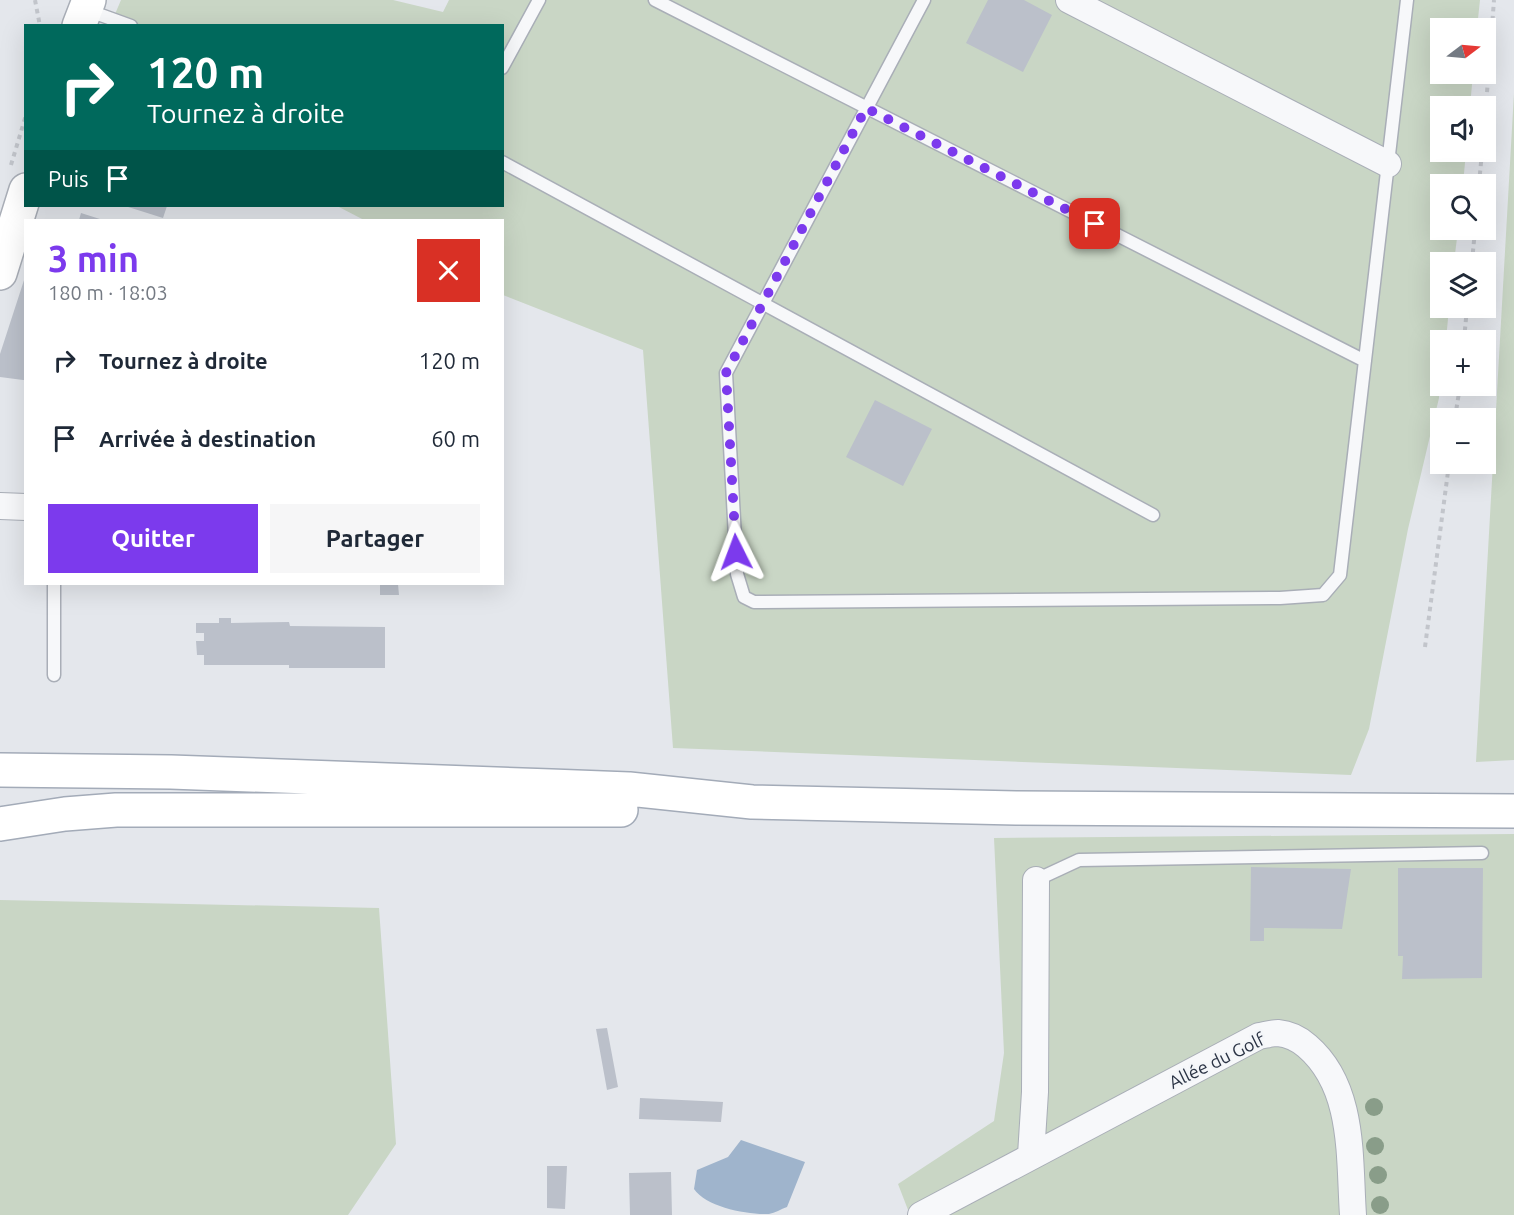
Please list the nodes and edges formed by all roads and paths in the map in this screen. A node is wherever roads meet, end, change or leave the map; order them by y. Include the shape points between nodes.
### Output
1 (35, 0) edge
2 (539, 0) edge
3 (655, 0) edge
4 (924, 0) edge
5 (1069, 0) edge
6 (1407, 0) edge
7 (1494, 0) edge
8 (80, 9) edge
9 (40, 24) edge
10 (125, 24) edge
11 (504, 64) edge
12 (1487, 96) edge
13 (866, 108) junction
14 (24, 131) edge
15 (504, 163) edge
16 (1388, 164) junction
17 (18, 179) edge
18 (0, 273) edge
19 (762, 304) junction
20 (1365, 361) junction
21 (1448, 474) edge
22 (0, 506) edge
23 (24, 507) edge
24 (1153, 515) dead end
25 (54, 585) edge
26 (1425, 647) dead end
27 (54, 675) dead end
28 (0, 770) edge
29 (753, 802) junction
30 (1514, 812) edge
31 (0, 824) edge
32 (1482, 853) dead end
33 (1036, 880) joint
34 (1031, 1155) junction
35 (921, 1215) edge
36 (1353, 1215) edge

1 - 9 path
2 - 11 lane
3 - 13 lane
4 - 13 lane
5 - 16 street
6 - 16 lane
7 - 12 path
8 - 10 lane
13 - 19 lane
13 - 20 lane
14 - 17 path
15 - 19 lane
16 - 20 lane
17 - 18 main road
19 - 20 lane via 726,373 737,574 744,597 754,602 1323,595 1340,575
19 - 24 lane
21 - 26 path
22 - 23 street
25 - 27 lane
28 - 29 main road via 160,771 629,789
29 - 30 main road
29 - 31 main road via 630,810 116,810
32 - 33 lane via 1078,860
33 - 34 street
34 - 35 street, Allée du Golf
34 - 36 street, Allée du Golf via 1259,1036 1278,1033 1297,1038 1313,1052 1338,1089 1347,1131

